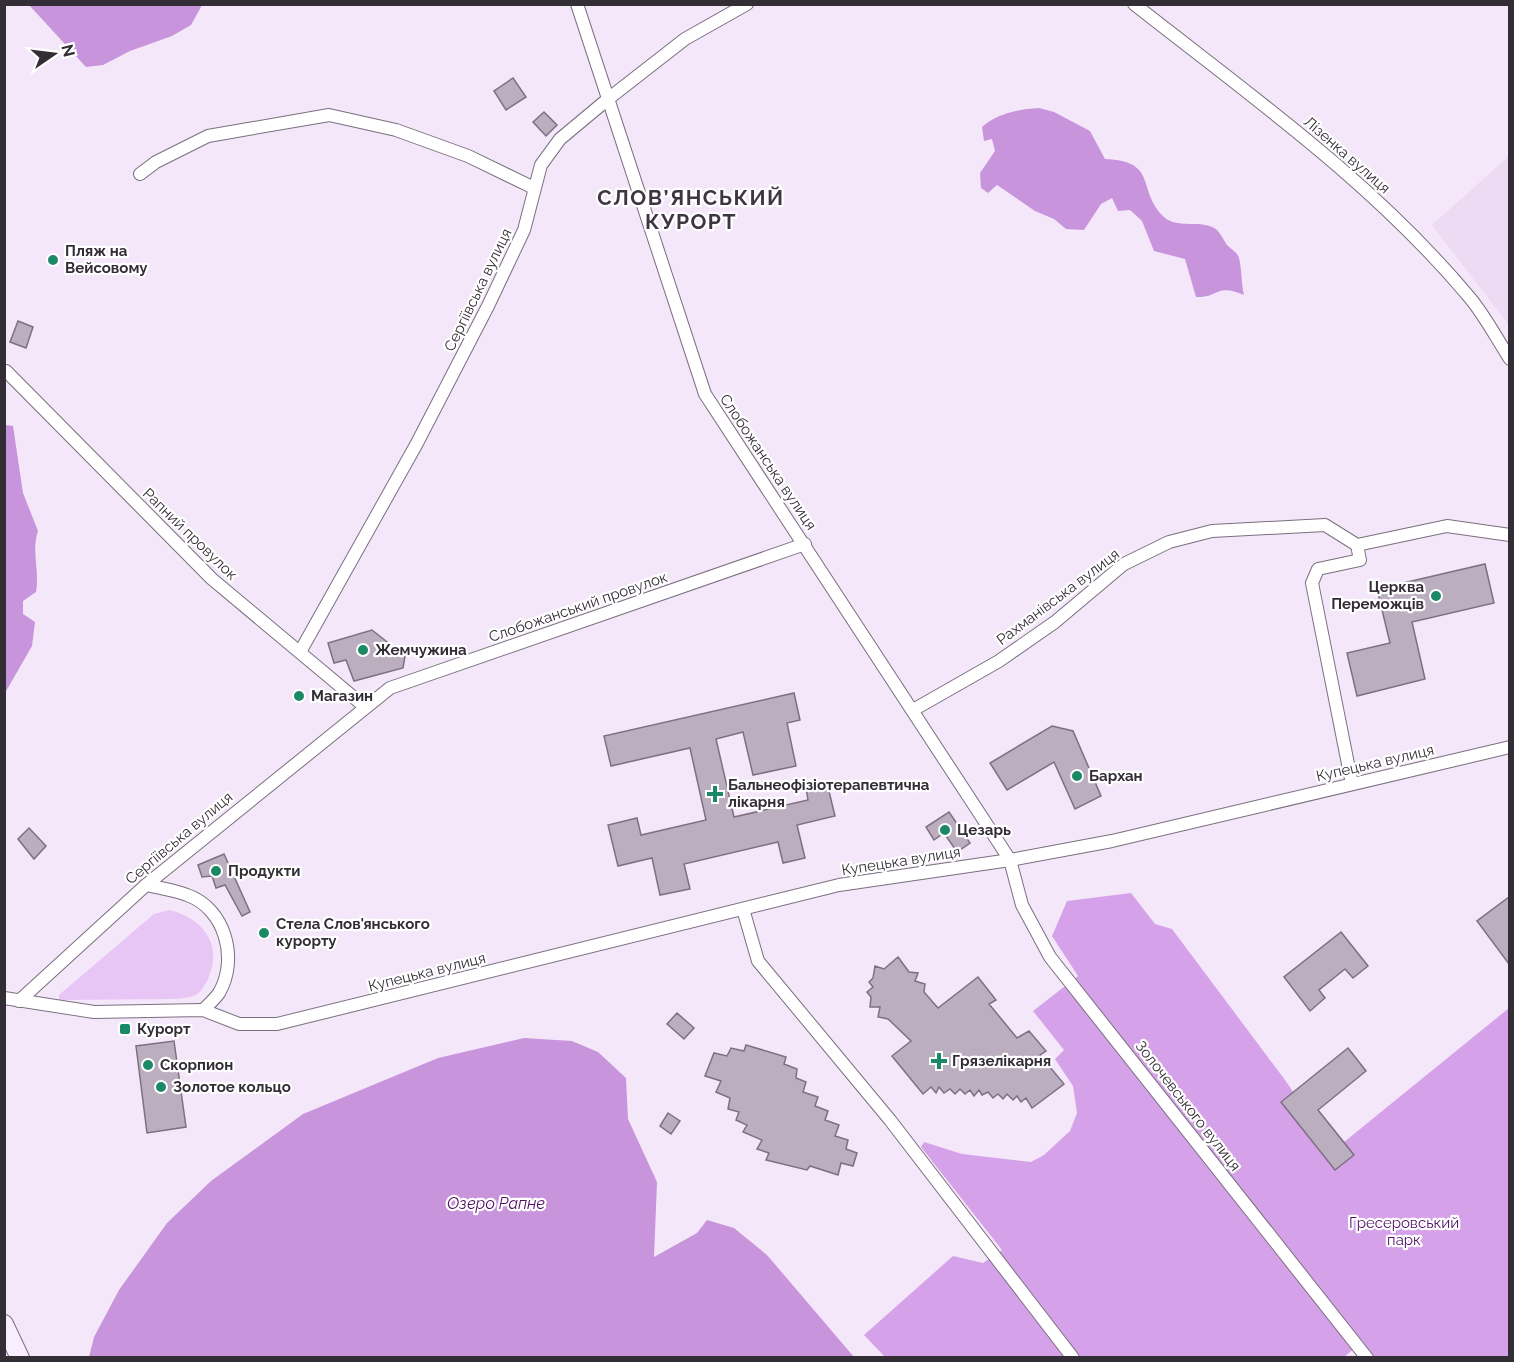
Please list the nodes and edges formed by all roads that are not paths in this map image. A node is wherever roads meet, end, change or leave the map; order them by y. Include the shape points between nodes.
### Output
1 (577, 4) edge
2 (747, 4) edge
3 (1134, 4) edge
4 (608, 99) junction
5 (140, 174) dead end
6 (534, 188) junction
7 (1509, 358) edge
8 (6, 371) dead end
9 (1509, 535) edge
10 (805, 544) junction
11 (1357, 545) junction
12 (300, 652) junction
13 (364, 706) junction
14 (913, 710) junction
15 (1509, 747) edge
16 (1352, 784) junction
17 (1010, 860) junction
18 (146, 885) junction
19 (743, 909) junction
20 (4, 998) edge
21 (19, 1000) junction
22 (203, 1011) junction
23 (4, 1324) edge
24 (21, 1358) edge
25 (1073, 1358) edge
26 (1367, 1358) edge

1 - 4 street, Слобожанська вулиця
2 - 4 street, Сергіївська вулиця via 685,39
3 - 7 street, Лізенка вулиця via 1328,156 1408,229 1471,299
4 - 6 street, Сергіївська вулиця via 560,139 541,165
4 - 10 street, Слобожанська вулиця via 705,394
5 - 6 street via 208,136 329,115 396,130 468,156
6 - 12 street, Сергіївська вулиця via 524,230 488,306 416,445
8 - 12 street, Рапний провулок via 212,579
9 - 11 street via 1447,526
10 - 13 street, Слобожанський провулок via 390,688
10 - 14 street, Слобожанська вулиця
11 - 14 street, Рахманівська вулиця via 1324,525 1212,531 1169,542 1124,564 1055,622
11 - 16 street via 1360,560 1318,569 1311,583
12 - 13 street, Рапний провулок
13 - 18 street, Сергіївська вулиця
14 - 17 street, Слобожанська вулиця
15 - 16 street, Купецька вулиця
16 - 17 street, Купецька вулиця via 1112,841
17 - 19 street, Купецька вулиця via 839,885
17 - 26 street, Золочевського вулиця via 1022,905 1050,957
18 - 21 street, Сергіївська вулиця
18 - 22 street via 188,895 208,908 222,926 228,949 227,972 219,993
19 - 22 street, Купецька вулиця via 300,1019 238,1024
19 - 25 street via 758,961 890,1120
20 - 21 street
21 - 22 street via 94,1012
23 - 24 main road

